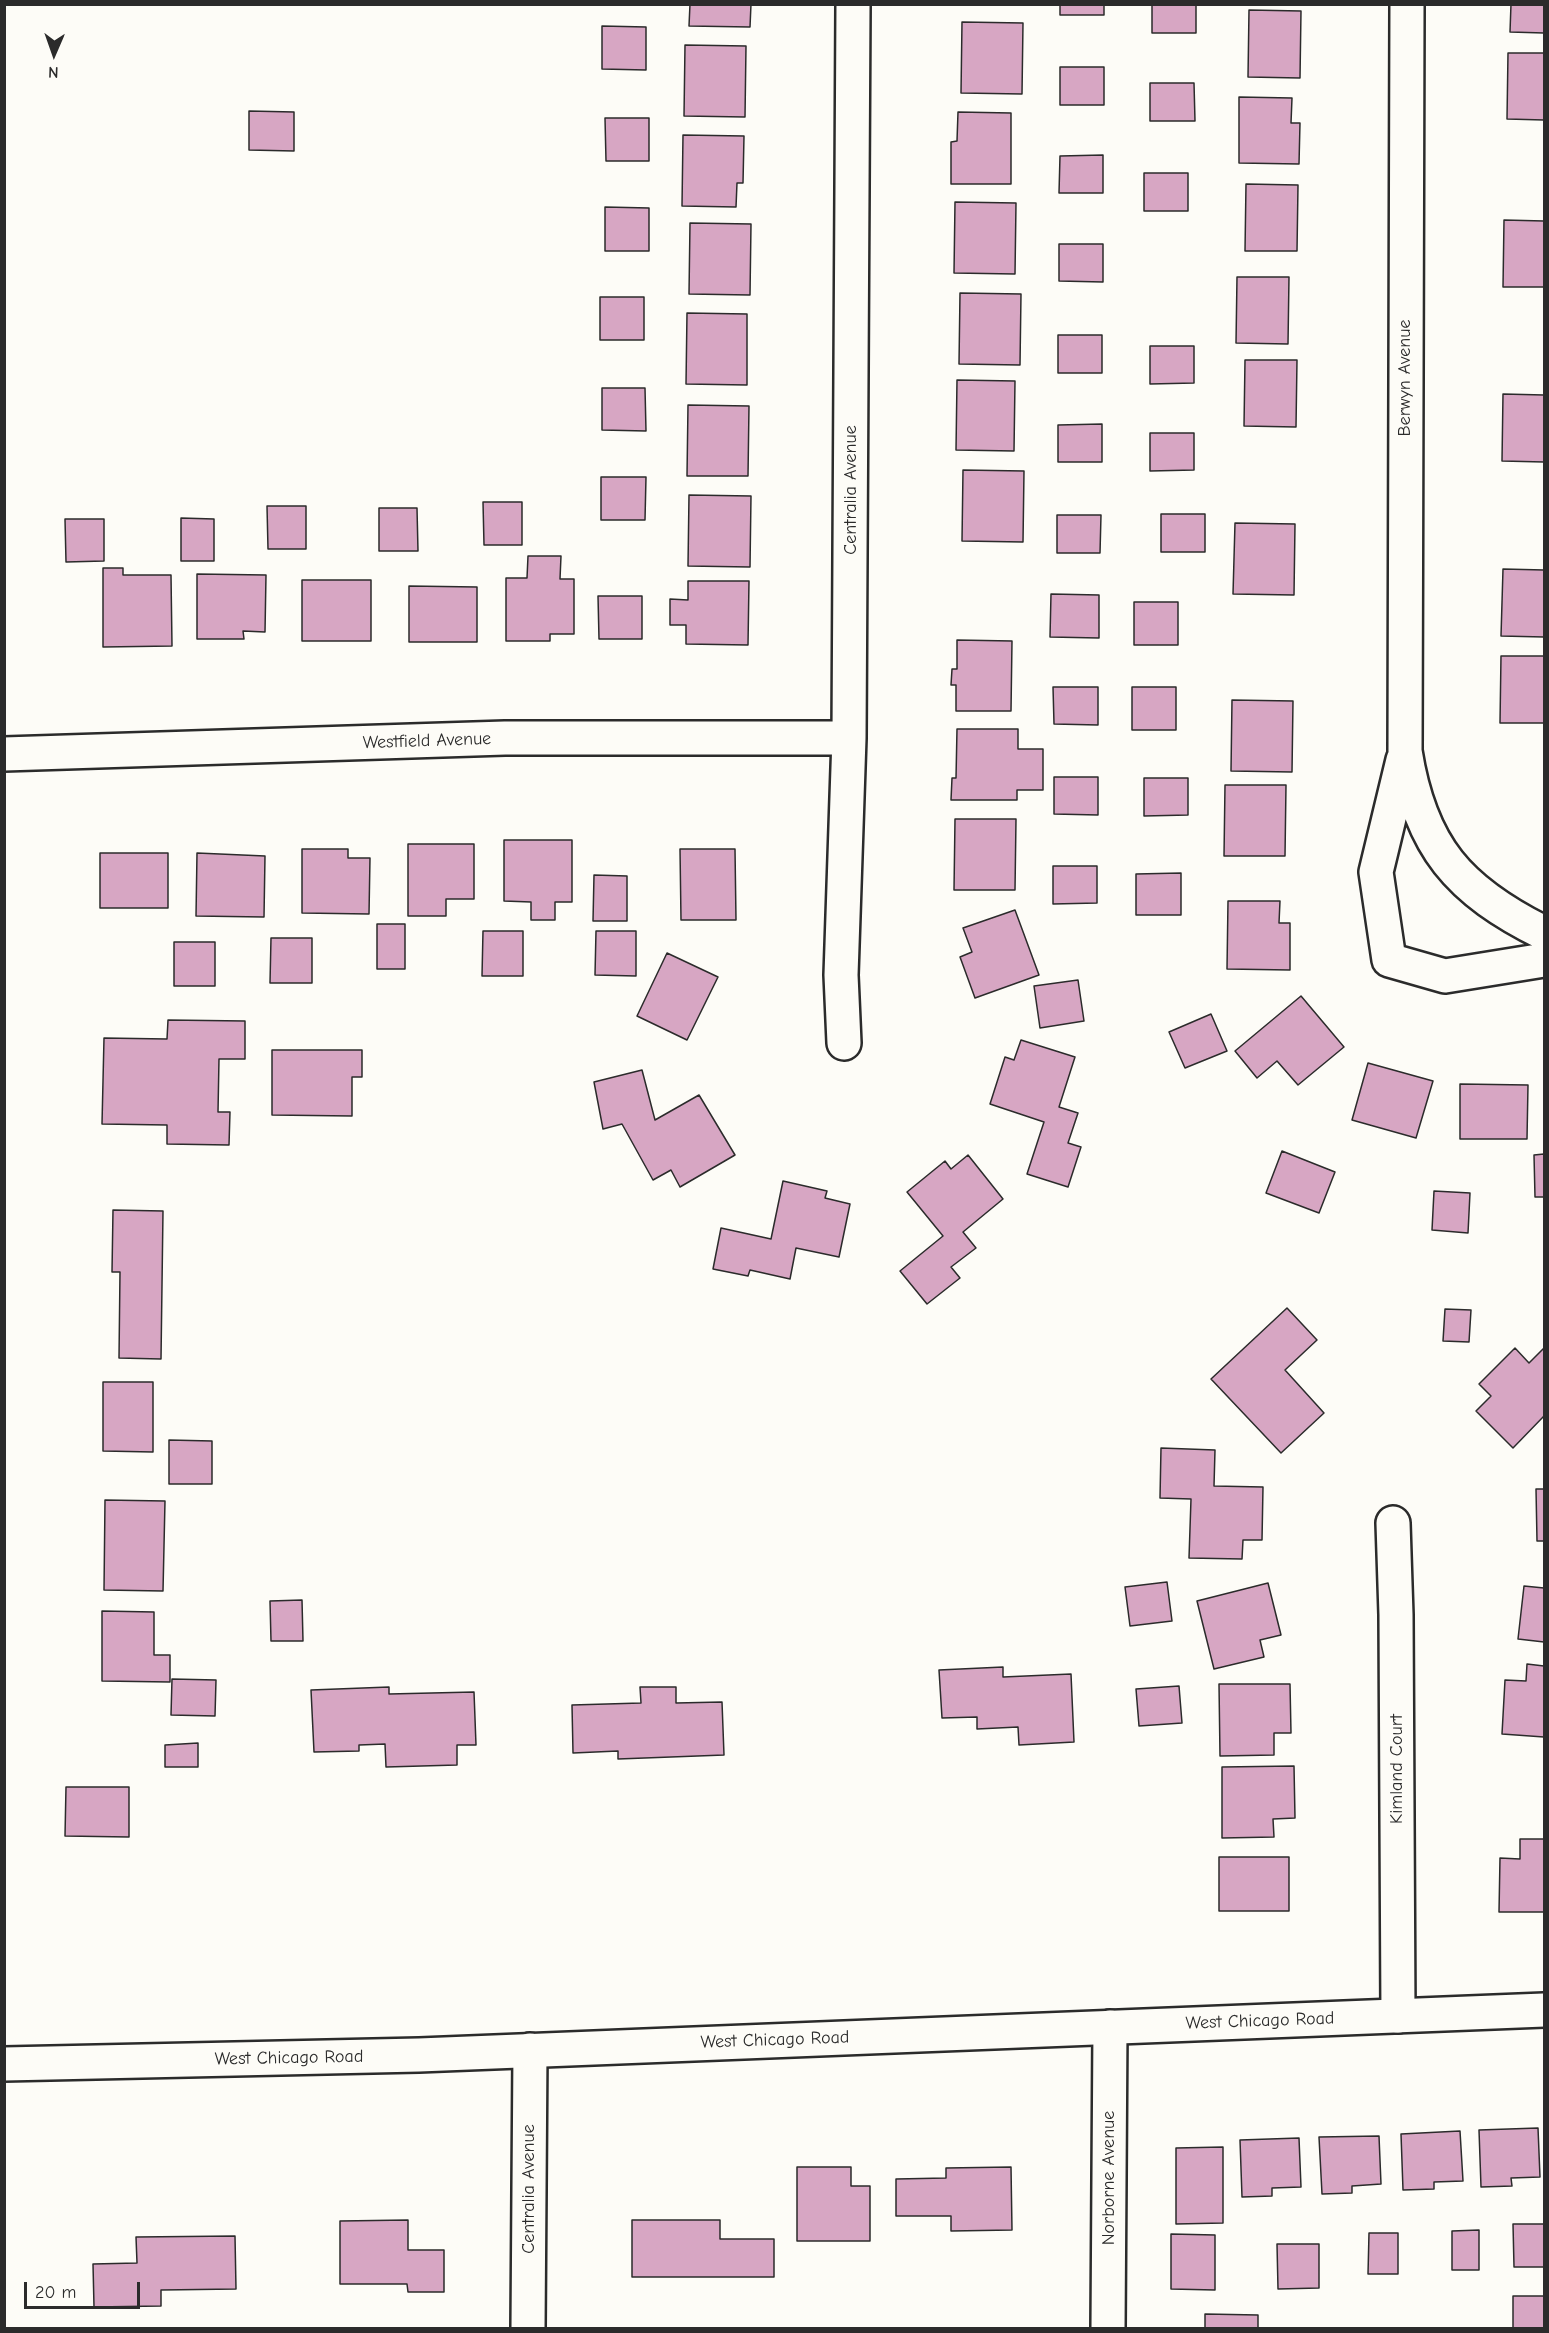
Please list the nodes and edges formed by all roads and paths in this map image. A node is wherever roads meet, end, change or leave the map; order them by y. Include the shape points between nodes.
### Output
1 (853, 4) edge
2 (1407, 4) edge
3 (849, 738) junction
4 (1405, 751) junction
5 (4, 754) edge
6 (1545, 933) edge
7 (1545, 960) edge
8 (844, 1043) dead end
9 (1393, 1523) dead end
10 (1545, 2010) edge
11 (1398, 2016) junction
12 (1110, 2027) junction
13 (530, 2050) junction
14 (4, 2064) edge
15 (528, 2328) edge
16 (1107, 2328) edge

1 - 3 street, Centralia Avenue
2 - 4 street, Berwyn Avenue
3 - 5 street, Westfield Avenue via 505,738
3 - 8 street, Centralia Avenue via 842,975
4 - 6 street, Berwyn Avenue via 1422,820 1441,854 1473,888 1513,917
4 - 7 street, Berwyn Avenue via 1376,872 1389,960 1445,976
9 - 11 street, Kimland Court
10 - 11 street, West Chicago Road
11 - 12 street, West Chicago Road
12 - 13 street, West Chicago Road
12 - 16 street, Norborne Avenue
13 - 14 street, West Chicago Road
13 - 15 street, Centralia Avenue

